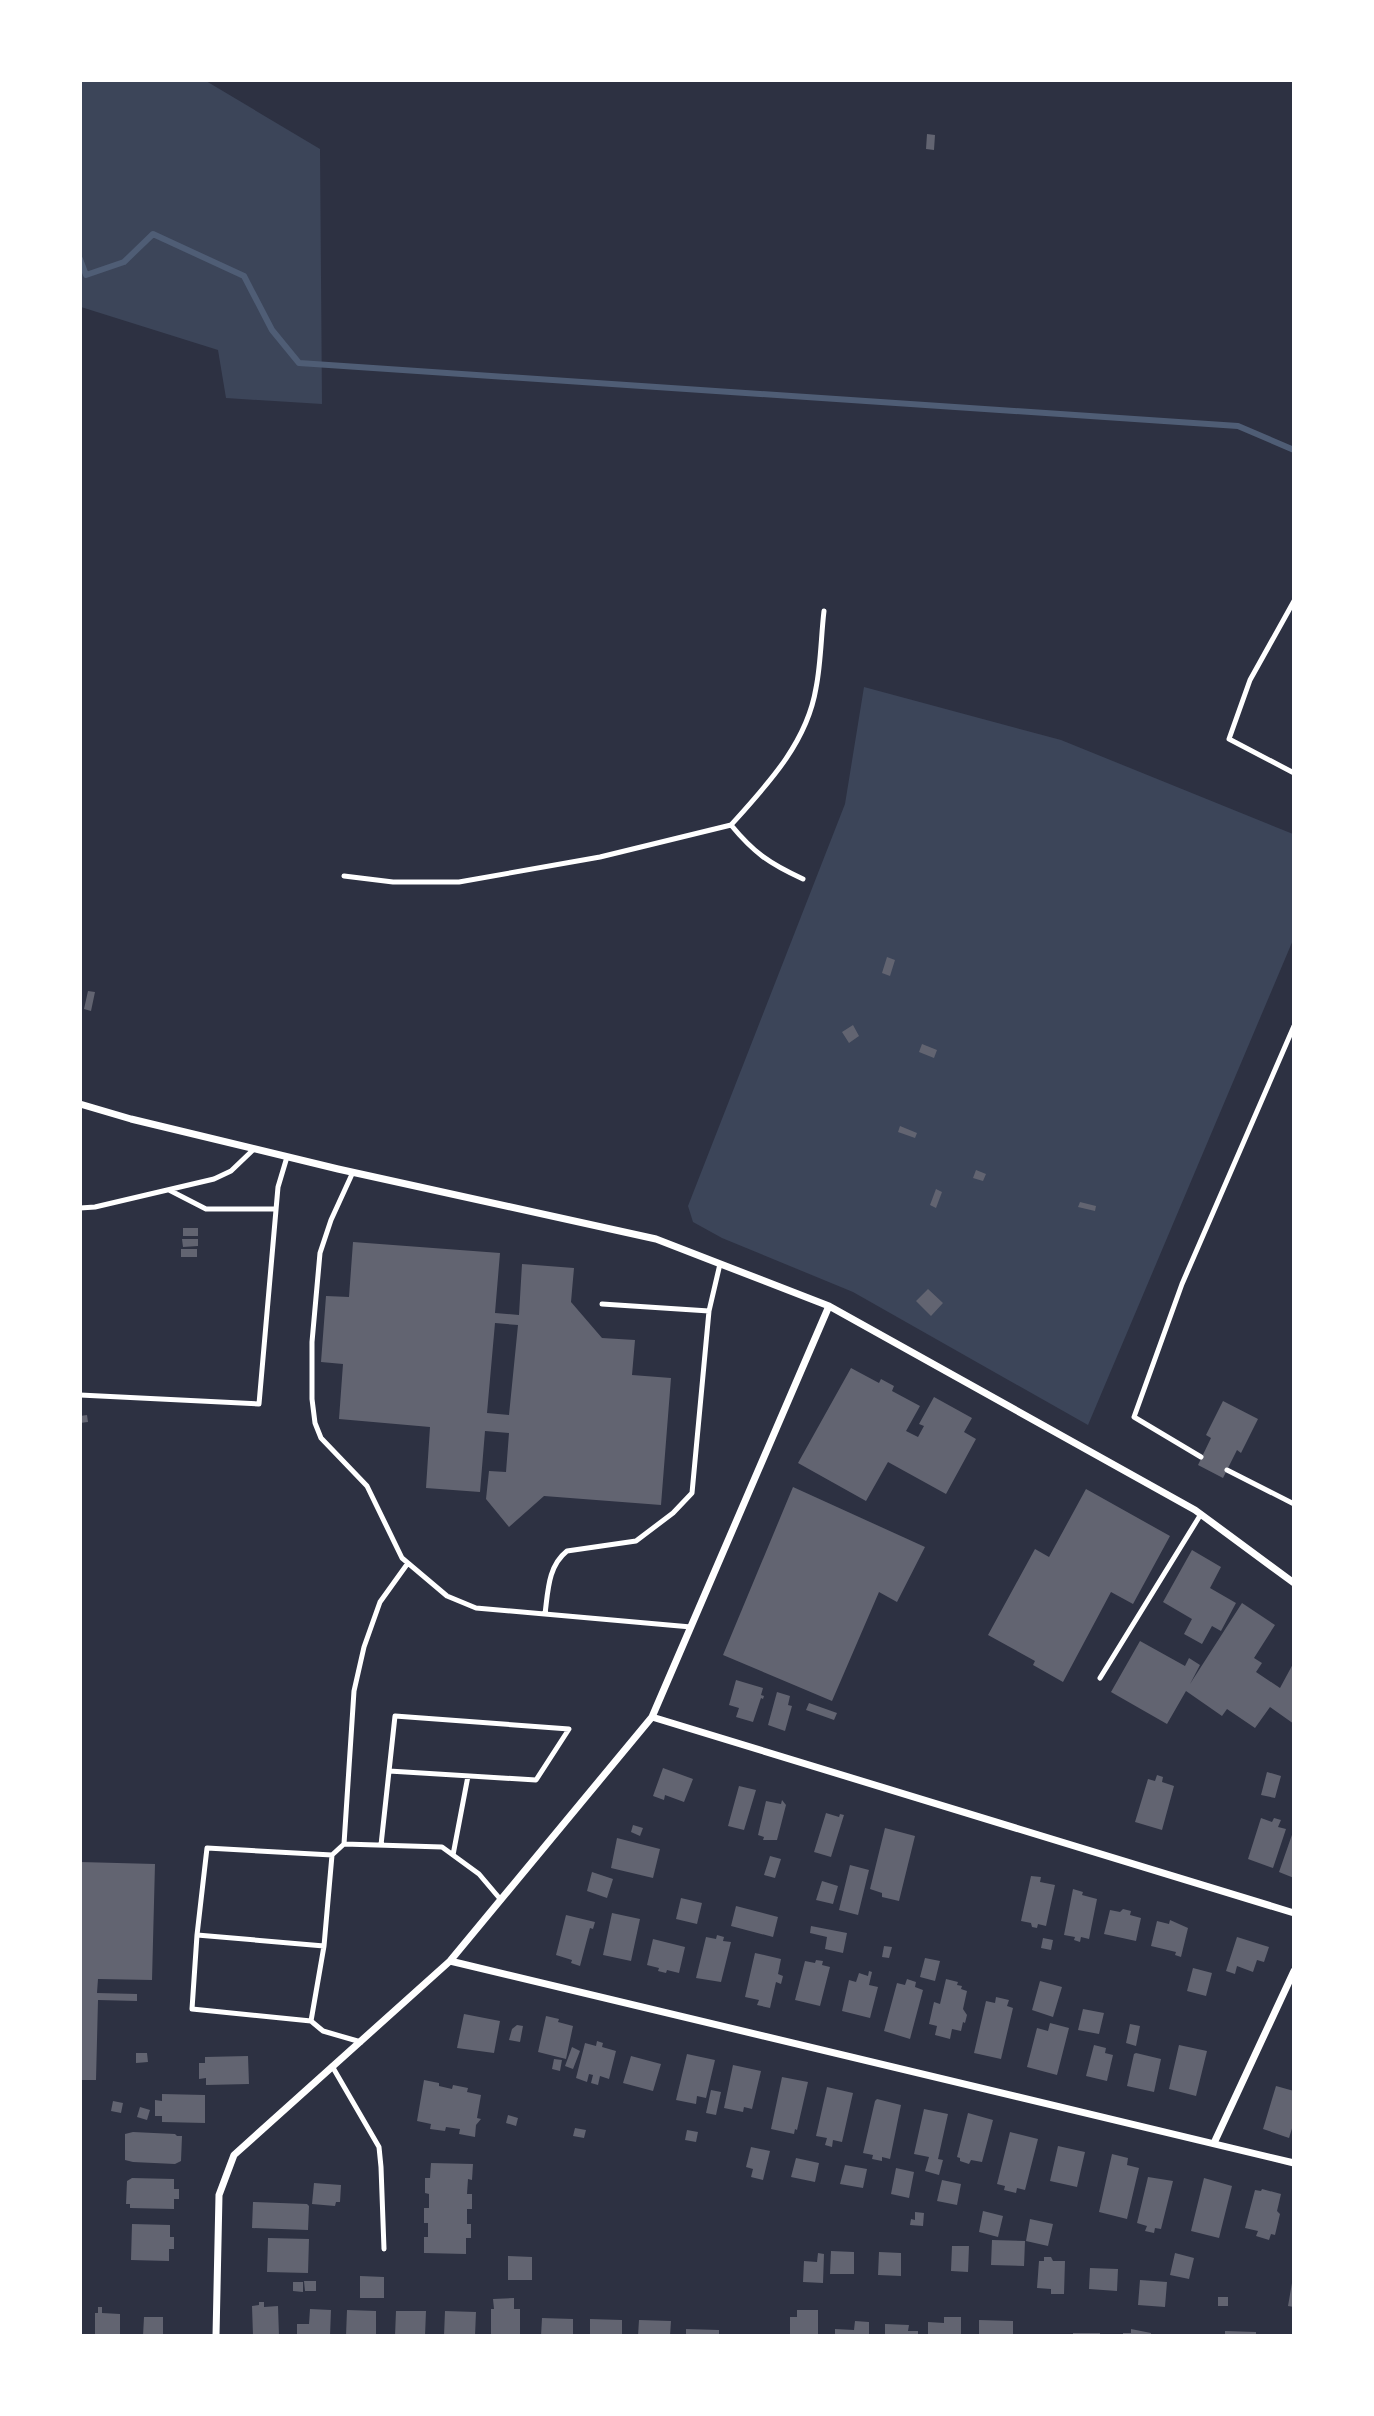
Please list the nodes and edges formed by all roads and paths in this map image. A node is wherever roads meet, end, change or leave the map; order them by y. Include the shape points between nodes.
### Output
1 (1293, 601) edge
2 (824, 611) dead end
3 (1293, 773) edge
4 (731, 825) junction
5 (344, 876) dead end
6 (803, 879) dead end
7 (1293, 1026) edge
8 (80, 1104) edge
9 (254, 1149) junction
10 (287, 1157) junction
11 (353, 1172) junction
12 (168, 1190) junction
13 (80, 1208) edge
14 (276, 1209) junction
15 (720, 1264) junction
16 (602, 1304) dead end
17 (829, 1306) junction
18 (709, 1311) junction
19 (80, 1395) edge
20 (1201, 1457) dead end
21 (1227, 1470) dead end
22 (1293, 1504) edge
23 (1201, 1514) junction
24 (408, 1563) junction
25 (1293, 1583) edge
26 (545, 1614) junction
27 (691, 1628) junction
28 (1100, 1678) dead end
29 (652, 1717) junction
30 (389, 1771) junction
31 (468, 1776) junction
32 (344, 1844) junction
33 (381, 1845) junction
34 (332, 1855) junction
35 (453, 1855) junction
36 (501, 1900) junction
37 (1293, 1913) edge
38 (197, 1936) junction
39 (324, 1946) junction
40 (450, 1961) junction
41 (1293, 1971) edge
42 (311, 2021) junction
43 (362, 2042) junction
44 (332, 2066) junction
45 (1214, 2143) junction
46 (1293, 2163) edge
47 (384, 2249) dead end
48 (216, 2336) edge

1 - 3 lane via 1250,680 1229,739
2 - 4 lane via 816,689 801,734 770,783
4 - 5 lane via 600,857 458,882
4 - 6 lane via 751,849
7 - 20 lane via 1182,1283 1134,1417
8 - 9 street
9 - 10 street
9 - 12 lane via 231,1171
10 - 11 street
10 - 14 lane
11 - 15 street via 656,1239
11 - 24 lane via 320,1253 312,1342 315,1423 321,1438 367,1486
12 - 13 lane
12 - 14 lane via 206,1209
14 - 19 lane via 259,1404
15 - 17 street
15 - 18 lane
16 - 18 lane
17 - 23 street
17 - 27 street
18 - 26 lane via 692,1493 636,1541 568,1551 559,1558
21 - 22 lane
23 - 25 street
23 - 28 lane
24 - 26 lane via 447,1596 476,1608
24 - 32 lane via 380,1602 364,1647 354,1691
26 - 27 lane
27 - 29 street
29 - 36 street
29 - 37 street
30 - 31 lane
30 - 31 lane via 395,1716 569,1729 536,1780
30 - 33 lane
31 - 35 lane
32 - 33 lane
32 - 34 lane
33 - 35 lane via 442,1847
34 - 38 lane via 207,1848
34 - 39 lane
35 - 36 lane via 479,1874
36 - 40 street
38 - 39 lane
38 - 42 lane via 192,2009
39 - 42 lane
40 - 43 street
40 - 45 street
41 - 45 street
42 - 43 lane via 323,2031
43 - 44 street
44 - 47 lane via 379,2147
44 - 48 street via 234,2155 219,2195
45 - 46 street

